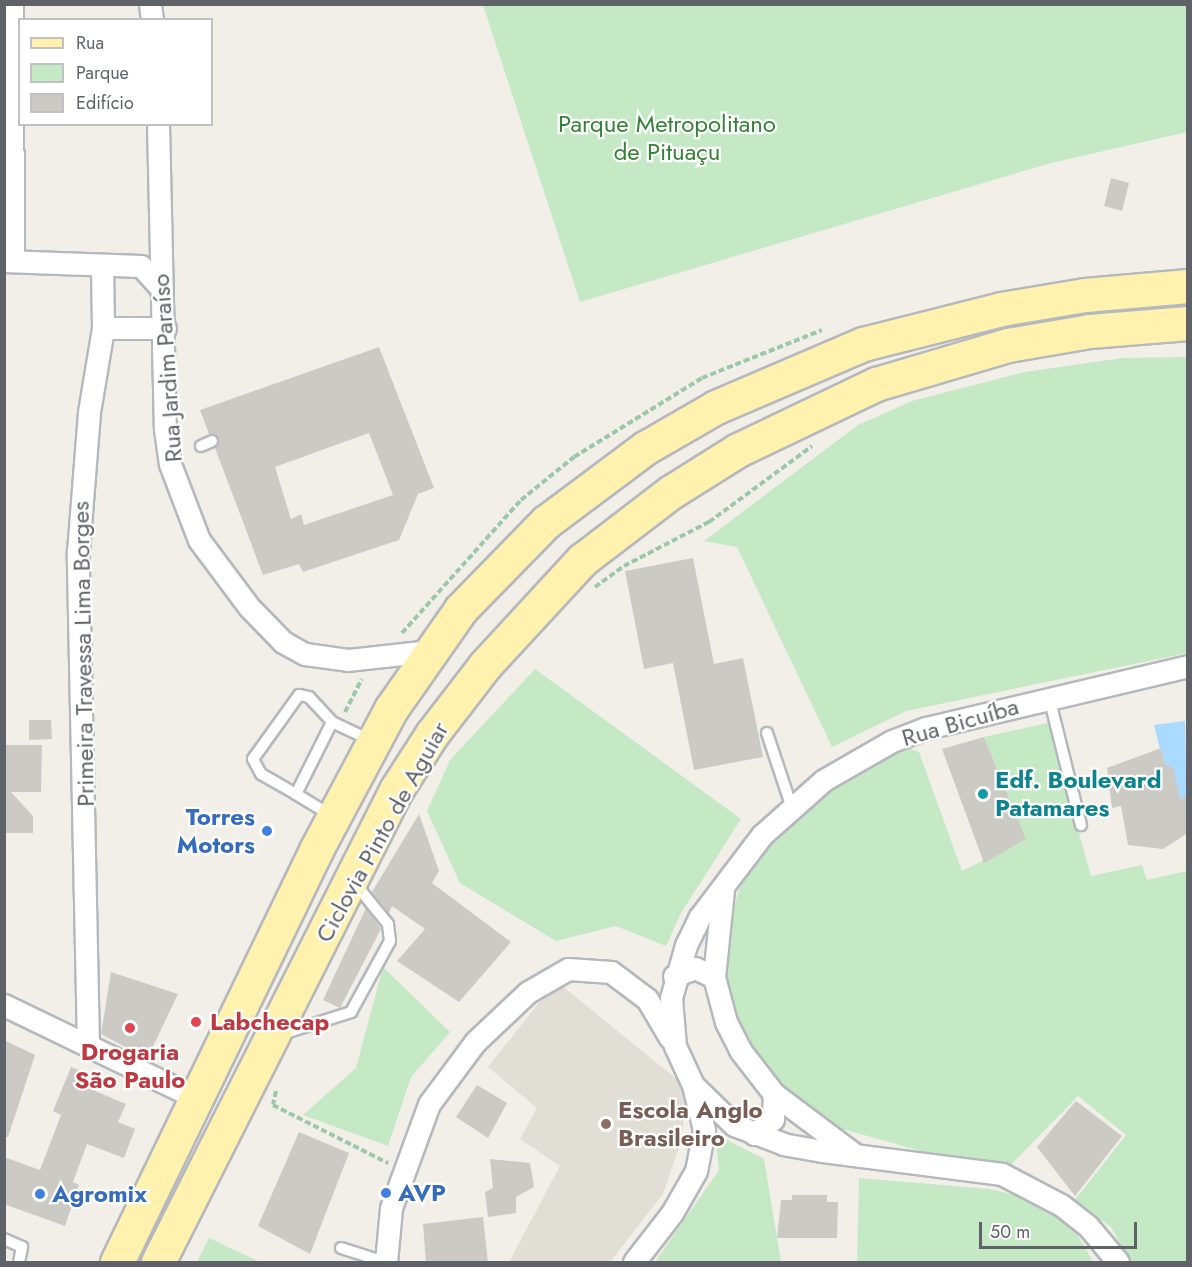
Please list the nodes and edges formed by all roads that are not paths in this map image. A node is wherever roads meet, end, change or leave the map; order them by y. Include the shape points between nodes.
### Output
1 (12, 4) edge
2 (158, 126) edge
3 (9, 261) edge
4 (102, 265) junction
5 (1188, 286) edge
6 (160, 287) junction
7 (1188, 323) edge
8 (104, 328) junction
9 (165, 328) junction
10 (212, 441) dead end
11 (201, 446) dead end
12 (429, 651) junction
13 (1183, 669) edge
14 (1049, 697) junction
15 (332, 722) junction
16 (767, 733) dead end
17 (373, 741) junction
18 (296, 794) junction
19 (791, 805) junction
20 (333, 817) junction
21 (1081, 825) dead end
22 (350, 877) junction
23 (725, 883) junction
24 (674, 976) junction
25 (714, 976) junction
26 (4, 1005) edge
27 (270, 1037) junction
28 (88, 1045) junction
29 (675, 1046) junction
30 (693, 1085) junction
31 (774, 1094) junction
32 (196, 1098) junction
33 (754, 1134) junction
34 (859, 1156) junction
35 (4, 1239) edge
36 (341, 1248) dead end
37 (20, 1263) edge
38 (117, 1263) edge
39 (158, 1263) edge
40 (385, 1263) edge
41 (634, 1263) edge
42 (1118, 1263) edge

1 - 3 street
2 - 6 street, Rua Jardim Paraíso
3 - 4 street
4 - 6 street via 141,266
4 - 8 street, Primeira Travessa Lima Borges
5 - 12 main road via 1085,295 934,324 863,344 716,407 645,448 546,522 460,609
6 - 9 street, Rua Jardim Paraíso
7 - 22 main road via 1090,331 942,362 803,416 671,492 562,579 486,664 426,744
8 - 9 street
8 - 28 street, Primeira Travessa Lima Borges via 89,412 78,552
9 - 12 street, Rua Jardim Paraíso via 164,394 170,464 199,540 249,607 283,642 318,657 374,659
10 - 11 lane
12 - 17 main road
13 - 14 street, Rua Bicuíba
14 - 19 street, Rua Bicuíba via 892,741
14 - 21 lane
15 - 17 lane
15 - 18 lane
15 - 18 lane via 309,697 299,695 253,759 261,774
16 - 19 lane
17 - 20 main road
18 - 20 lane
19 - 23 street, Rua Bicuíba
20 - 32 main road
22 - 27 main road
22 - 27 lane via 388,924 391,936 385,951 351,1012
23 - 24 street, Rua Bicuíba via 699,918
23 - 25 street, Rua Bicuíba via 717,922
24 - 25 street via 695,968
24 - 29 street, Rua Bicuíba via 670,998
25 - 31 street, Rua Bicuíba via 726,1022 740,1050
26 - 28 street
27 - 39 main road
28 - 32 street
29 - 30 street, Rua Bicuíba
29 - 40 street via 647,999 630,983 587,967 550,975 504,1013 447,1075 429,1104 391,1208
30 - 33 street, Rua Bicuíba via 734,1125
30 - 41 street via 704,1130 696,1171 672,1213
31 - 33 street via 773,1119
31 - 34 street, Rua Bicuíba
32 - 38 main road
33 - 34 street, Rua Bicuíba
34 - 42 street, Rua Bicuíba via 953,1165 1002,1174 1034,1187 1088,1226
35 - 37 lane via 22,1247
36 - 40 lane

